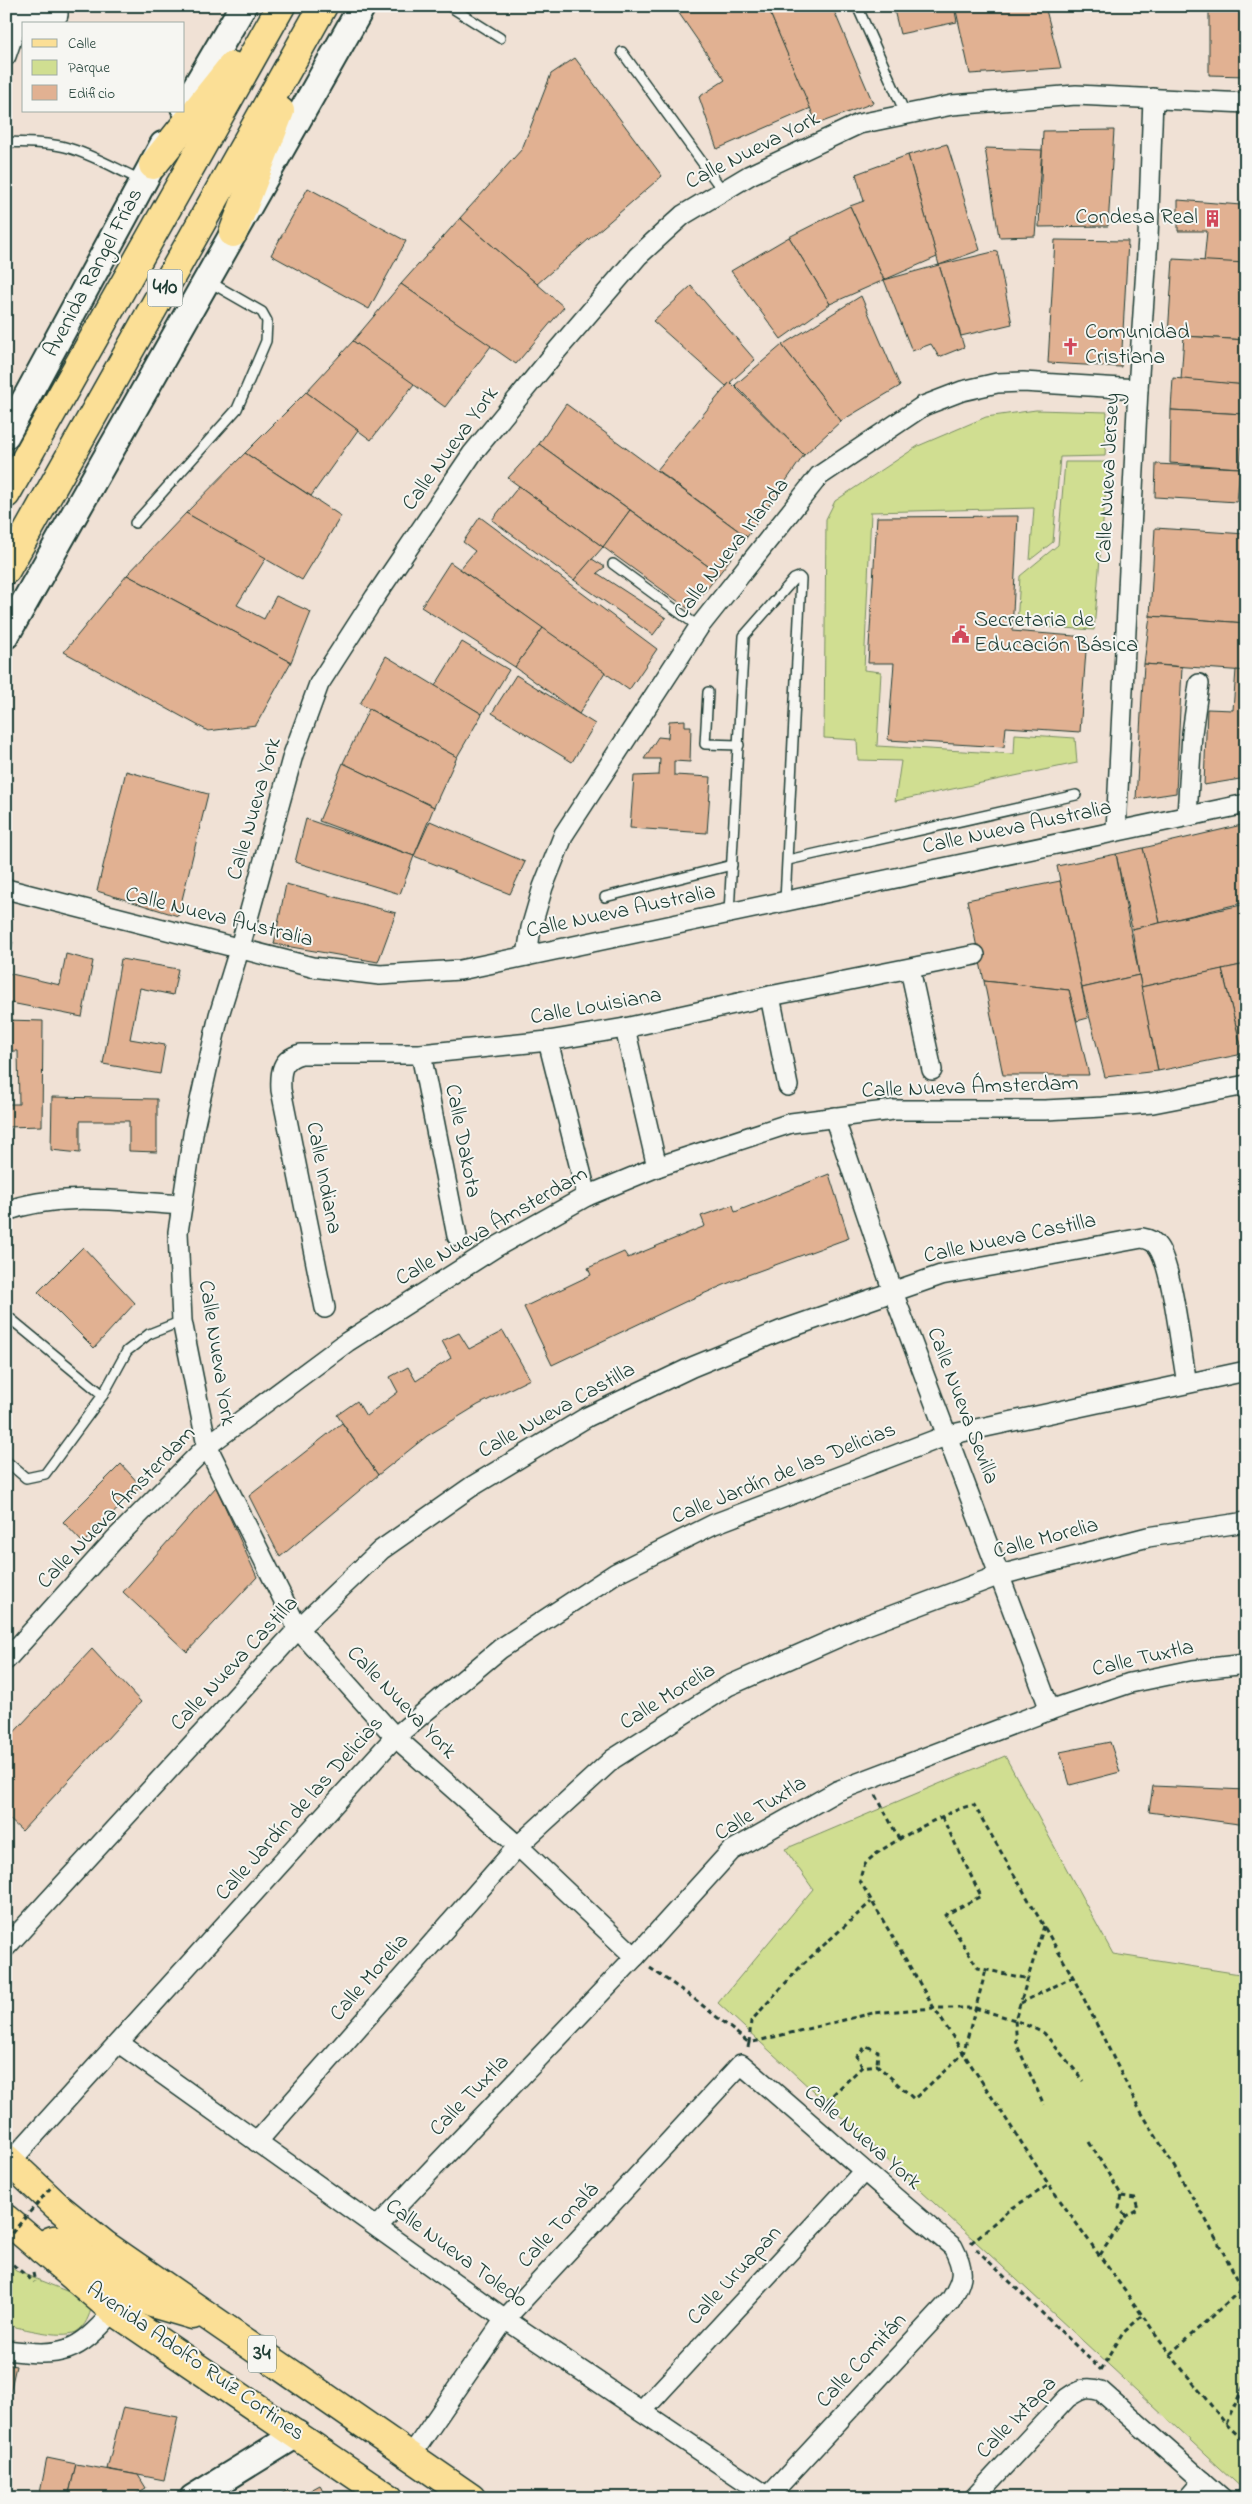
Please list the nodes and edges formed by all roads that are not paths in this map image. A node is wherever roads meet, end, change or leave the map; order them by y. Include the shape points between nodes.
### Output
1 (58, 6) edge
2 (243, 6) edge
3 (362, 6) edge
4 (449, 6) edge
5 (857, 6) edge
6 (281, 7) edge
7 (320, 12) edge
8 (500, 38) dead end
9 (622, 52) dead end
10 (6, 56) edge
11 (1153, 98) junction
12 (1246, 103) edge
13 (185, 105) edge
14 (181, 112) edge
15 (906, 115) junction
16 (6, 142) edge
17 (148, 173) junction
18 (723, 191) junction
19 (233, 233) junction
20 (206, 280) junction
21 (1138, 389) junction
22 (6, 435) edge
23 (6, 494) edge
24 (135, 523) dead end
25 (613, 564) dead end
26 (6, 570) edge
27 (699, 627) junction
28 (6, 635) edge
29 (1199, 684) dead end
30 (708, 692) dead end
31 (739, 746) junction
32 (1076, 795) dead end
33 (1246, 804) edge
34 (1186, 816) junction
35 (1116, 831) junction
36 (788, 860) junction
37 (732, 865) junction
38 (6, 889) edge
39 (605, 897) dead end
40 (785, 901) junction
41 (730, 913) junction
42 (240, 947) junction
43 (975, 955) dead end
44 (527, 956) junction
45 (910, 970) junction
46 (770, 996) junction
47 (626, 1028) junction
48 (548, 1040) junction
49 (421, 1054) junction
50 (288, 1059) joint
51 (932, 1070) dead end
52 (1246, 1085) edge
53 (788, 1086) dead end
54 (834, 1117) junction
55 (657, 1167) junction
56 (587, 1196) junction
57 (182, 1205) junction
58 (6, 1211) edge
59 (457, 1236) dead end
60 (893, 1292) junction
61 (325, 1308) dead end
62 (6, 1315) edge
63 (182, 1321) junction
64 (1246, 1371) edge
65 (1187, 1383) junction
66 (104, 1395) junction
67 (948, 1435) junction
68 (207, 1446) junction
69 (6, 1461) edge
70 (1246, 1522) edge
71 (1000, 1574) junction
72 (298, 1629) junction
73 (6, 1660) edge
74 (1246, 1664) edge
75 (1050, 1710) junction
76 (395, 1738) junction
77 (518, 1846) junction
78 (6, 1947) edge
79 (635, 1957) junction
80 (119, 2043) junction
81 (741, 2064) joint
82 (257, 2142) junction
83 (8, 2161) edge
84 (863, 2172) junction
85 (6, 2220) edge
86 (377, 2227) junction
87 (42, 2250) junction
88 (961, 2250) joint
89 (114, 2311) junction
90 (505, 2319) junction
91 (214, 2321) junction
92 (6, 2350) edge
93 (642, 2411) junction
94 (297, 2434) junction
95 (410, 2457) junction
96 (1203, 2481) junction
97 (769, 2497) edge
98 (193, 2498) edge
99 (389, 2498) edge
100 (471, 2498) edge
101 (974, 2498) edge
102 (1188, 2498) edge
103 (1222, 2498) edge

1 - 10 street via 58,15 20,15
2 - 13 main road
3 - 19 main road
4 - 8 lane
5 - 15 lane
6 - 17 main road
6 - 23 main road, 410
7 - 19 main road
7 - 26 main road, 410
9 - 18 lane
11 - 12 street, Calle Nueva York
11 - 15 street, Calle Nueva York via 1076,95 952,105
11 - 21 street, Calle Nueva Jersey
14 - 17 main road, Avenida Rangel Frías
15 - 18 street, Calle Nueva York via 859,124
16 - 17 lane via 64,147
17 - 22 main road, Avenida Rangel Frías
18 - 42 street, Calle Nueva York via 683,215 638,256 554,354 472,454 375,597 320,684 293,755
19 - 20 main road
20 - 24 lane via 262,312 267,321 266,341 238,409
20 - 28 main road
21 - 27 street, Calle Nueva Irlanda via 1056,383 997,383 962,391 922,406 819,476
21 - 35 street, Calle Nueva Jersey
25 - 27 lane
27 - 44 street, Calle Nueva Irlanda via 564,834 543,887
29 - 34 street
30 - 31 lane via 705,744
31 - 36 lane via 745,633 794,579 801,577
31 - 37 lane
32 - 36 lane
33 - 34 street, Calle Nueva Australia
34 - 35 street, Calle Nueva Australia
35 - 40 street, Calle Nueva Australia
36 - 40 lane
37 - 39 lane
37 - 41 lane
38 - 42 street, Calle Nueva Australia
40 - 41 street, Calle Nueva Australia
41 - 44 street, Calle Nueva Australia
42 - 44 street, Calle Nueva Australia via 312,967 380,975 460,970
42 - 57 street, Calle Nueva York via 219,1015 194,1128
43 - 45 street, Calle Louisiana
45 - 46 street, Calle Louisiana
45 - 51 street
46 - 47 street, Calle Louisiana
46 - 53 street
47 - 48 street, Calle Louisiana
47 - 55 street
48 - 49 street, Calle Louisiana
48 - 56 street
49 - 50 street, Calle Louisiana via 300,1054
49 - 59 street, Calle Dakota
50 - 61 street, Calle Indiana via 280,1075 281,1090
52 - 54 street, Calle Nueva Ámsterdam via 1153,1103 1102,1107 893,1110
54 - 55 street, Calle Nueva Ámsterdam via 791,1123
54 - 60 street, Calle Nueva Sevilla
55 - 56 street, Calle Nueva Ámsterdam
56 - 68 street, Calle Nueva Ámsterdam via 496,1247 347,1342
57 - 58 street via 58,1199
57 - 63 street, Calle Nueva York via 178,1232
60 - 65 street, Calle Nueva Castilla via 942,1274 1120,1240 1151,1240 1167,1265
60 - 67 street, Calle Nueva Sevilla
60 - 72 street, Calle Nueva Castilla via 780,1331 692,1367 587,1417 471,1487 381,1550
62 - 66 lane
63 - 66 lane via 137,1340 127,1351
63 - 68 street, Calle Nueva York
64 - 65 street, Calle Jardín de las Delicias
65 - 67 street, Calle Jardín de las Delicias
66 - 69 lane via 45,1474 26,1478
67 - 71 street, Calle Nueva Sevilla
67 - 76 street, Calle Jardín de las Delicias via 714,1524 616,1573 500,1649
68 - 72 street, Calle Nueva York
68 - 73 street, Calle Nueva Ámsterdam via 114,1540
70 - 71 street, Calle Morelia via 1148,1537
71 - 75 street, Calle Nueva Sevilla
71 - 77 street, Calle Morelia via 864,1626 728,1686 613,1760
72 - 76 street, Calle Nueva York
72 - 78 street, Calle Nueva Castilla
74 - 75 street, Calle Tuxtla via 1193,1670 1130,1683
75 - 79 street, Calle Tuxtla via 837,1791 731,1851
76 - 77 street, Calle Nueva York
76 - 80 street, Calle Jardín de las Delicias
77 - 79 street, Calle Nueva York
77 - 82 street, Calle Morelia
79 - 86 street, Calle Tuxtla
80 - 82 street, Calle Nueva Toledo
80 - 83 street, Calle Jardín de las Delicias
81 - 84 street, Calle Nueva York
81 - 90 street, Calle Tonalá
82 - 86 street, Calle Nueva Toledo
83 - 91 main road, Avenida Adolfo Ruíz Cortines / 34 via 56,2206 106,2245
84 - 88 street, Calle Nueva York
84 - 93 street, Calle Uruapan
85 - 87 main road, Avenida Adolfo Ruíz Cortines / 34
86 - 90 street, Calle Nueva Toledo
87 - 89 main road, Avenida Adolfo Ruíz Cortines / 34
87 - 91 main road via 53,2239 59,2240 152,2304
88 - 97 street, Calle Comitán via 962,2275 950,2300
89 - 92 street via 91,2337 70,2349 41,2355
89 - 94 main road, Avenida Adolfo Ruíz Cortines / 34
90 - 93 street, Calle Nueva Toledo
90 - 95 street, Calle Tonalá
91 - 95 main road, Avenida Adolfo Ruíz Cortines / 34
93 - 97 street, Calle Nueva Toledo
94 - 98 main road
94 - 99 main road, Avenida Adolfo Ruíz Cortines / 34
95 - 100 main road, Avenida Adolfo Ruíz Cortines / 34
96 - 101 street, Calle Ixtapa via 1101,2391 1090,2387 1067,2398
96 - 102 street
96 - 103 street

